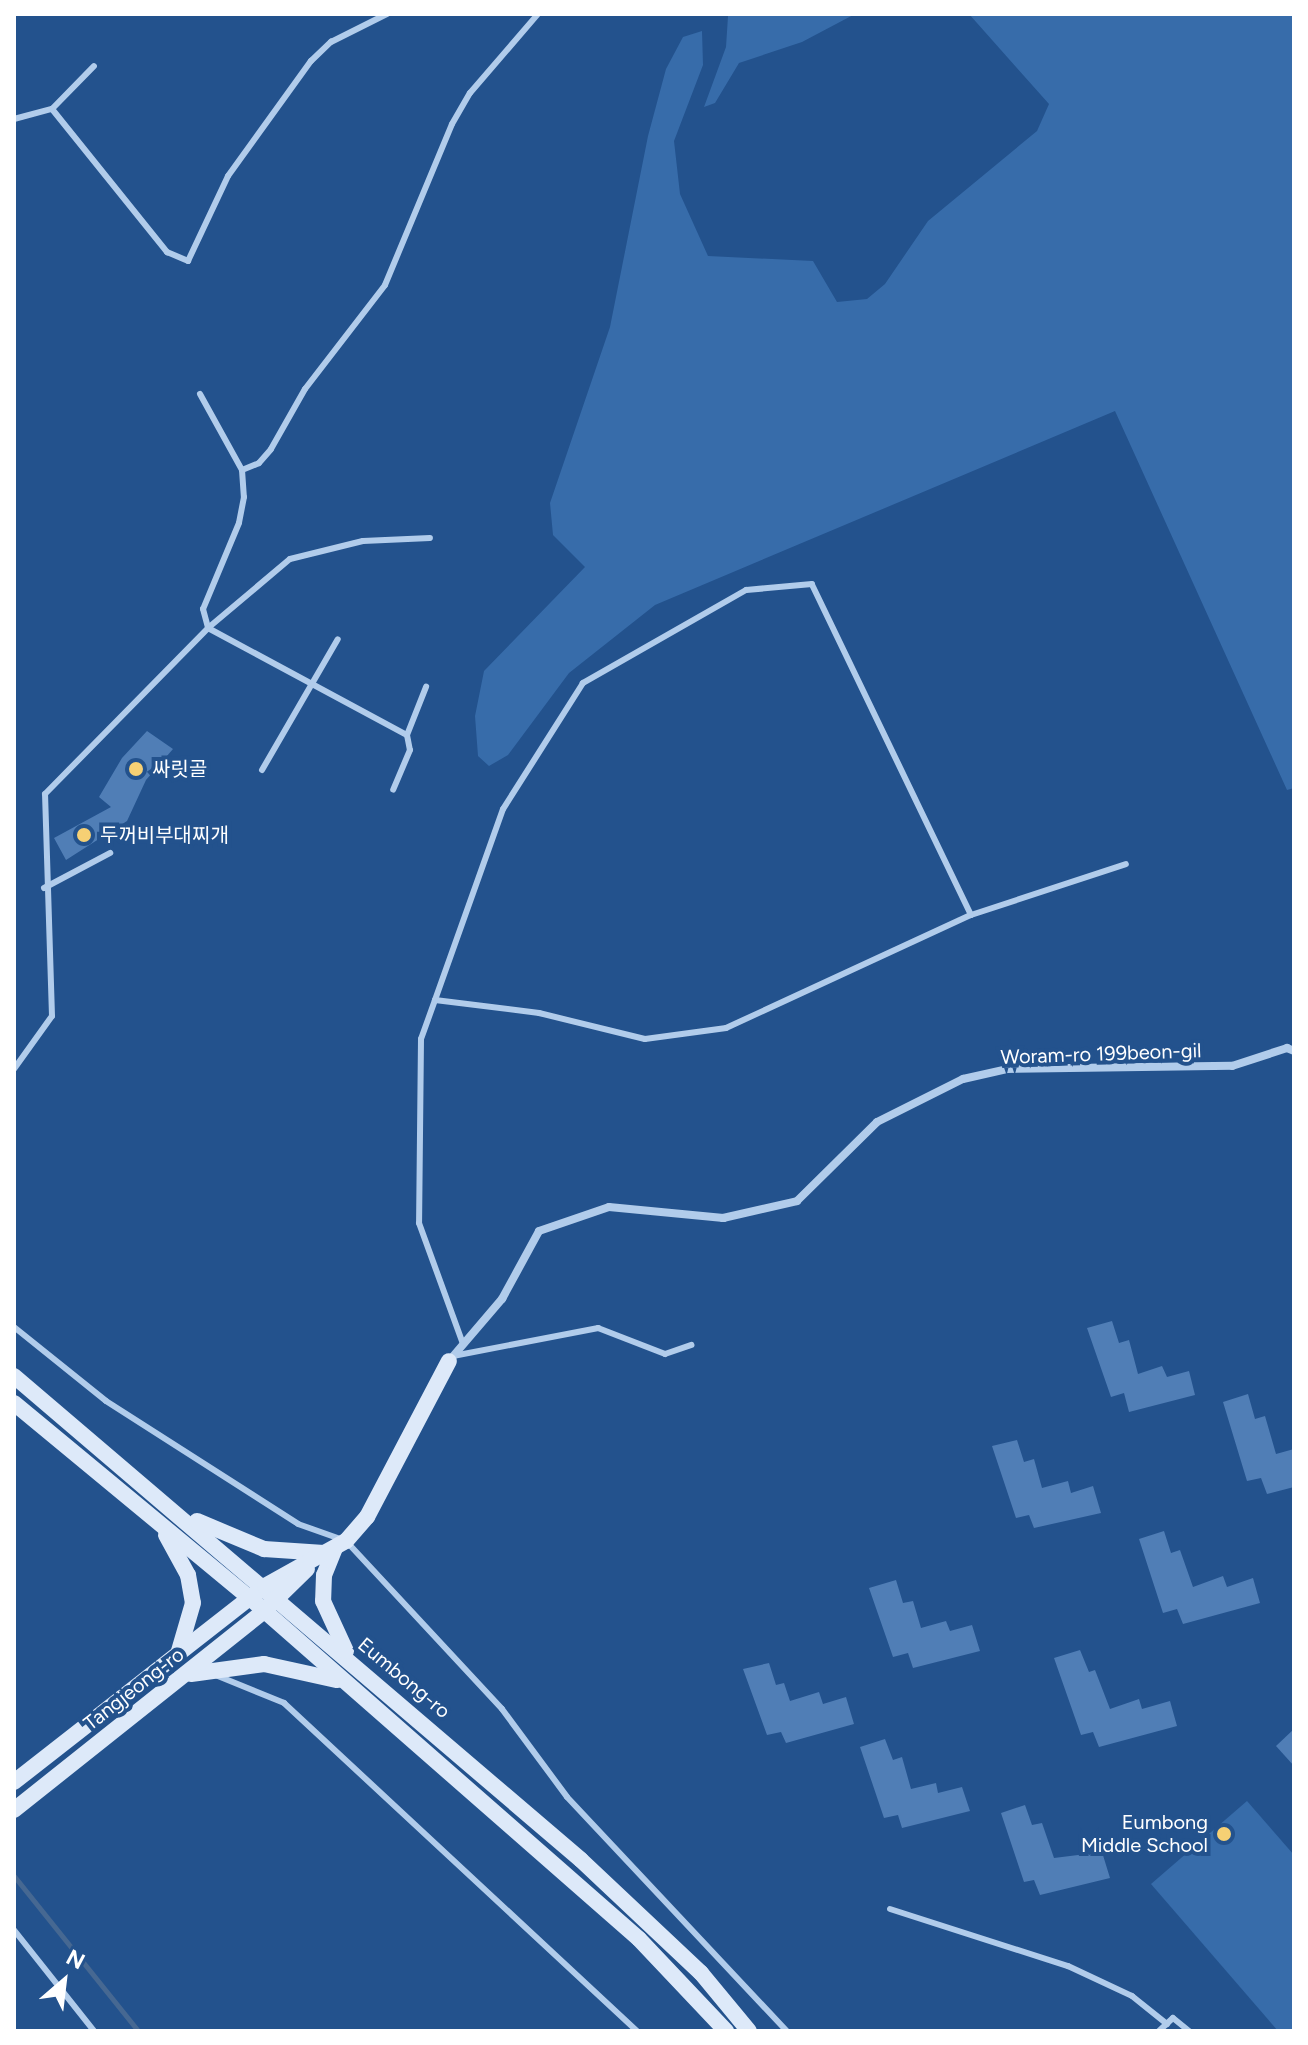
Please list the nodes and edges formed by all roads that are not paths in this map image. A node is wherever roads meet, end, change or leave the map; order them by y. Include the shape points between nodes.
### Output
1 (387, 14) edge
2 (538, 14) edge
3 (94, 66) dead end
4 (52, 109) junction
5 (14, 119) edge
6 (200, 394) dead end
7 (242, 470) junction
8 (430, 538) dead end
9 (208, 628) junction
10 (338, 639) dead end
11 (310, 683) junction
12 (426, 687) dead end
13 (407, 735) junction
14 (262, 770) dead end
15 (393, 790) dead end
16 (110, 853) dead end
17 (1126, 864) dead end
18 (44, 888) junction
19 (971, 915) junction
20 (435, 1000) junction
21 (1294, 1051) edge
22 (14, 1069) edge
23 (14, 1327) edge
24 (463, 1344) junction
25 (691, 1345) dead end
26 (451, 1359) junction
27 (14, 1376) edge
28 (14, 1403) edge
29 (169, 1507) junction
30 (161, 1526) junction
31 (331, 1550) junction
32 (265, 1586) junction
33 (250, 1598) junction
34 (279, 1598) junction
35 (264, 1611) junction
36 (351, 1659) junction
37 (163, 1667) junction
38 (203, 1669) junction
39 (182, 1677) junction
40 (346, 1684) junction
41 (14, 1782) edge
42 (14, 1810) edge
43 (890, 1909) dead end
44 (14, 1930) edge
45 (1167, 2024) junction
46 (94, 2031) edge
47 (637, 2031) edge
48 (726, 2031) edge
49 (749, 2031) edge
50 (787, 2031) edge
51 (1159, 2031) edge
52 (1189, 2031) edge

1 - 4 lane via 331,42 311,61 228,176 188,261 167,252
2 - 7 lane via 470,93 452,124 385,285 305,389 271,449 259,463
3 - 4 lane
4 - 5 lane
6 - 7 lane
7 - 9 lane via 239,523 203,609
8 - 9 lane via 363,541 290,559
9 - 11 lane
9 - 18 lane via 45,794
10 - 11 lane
11 - 13 lane
11 - 14 lane
12 - 13 lane
13 - 15 lane via 410,750
16 - 18 lane
17 - 19 lane
18 - 22 lane via 52,1016
19 - 20 lane via 726,1028 645,1039 539,1013
19 - 20 lane via 812,584 746,590 583,683 503,809
20 - 24 lane via 421,1039 419,1223
21 - 24 street, Woram-ro 199beon-gil via 1287,1048 1232,1066 1007,1069 963,1079 877,1122 797,1201 723,1218 609,1207 539,1231 502,1299
23 - 31 lane via 144,1425
24 - 26 street, Woram-ro 199beon-gil
25 - 26 lane via 665,1354 598,1328
26 - 31 main road, Tangjeong-ro via 367,1517
27 - 29 main road, Eumbong-ro
28 - 30 main road, Eumbong-ro
29 - 31 main road via 264,1549
29 - 32 main road, Eumbong-ro
30 - 33 main road, Eumbong-ro
30 - 37 main road via 188,1575 193,1603 181,1649
31 - 32 main road, Tangjeong-ro
31 - 34 main road, Tangjeong-ro
31 - 36 main road via 323,1601
31 - 50 lane via 502,1709 567,1797
32 - 33 main road, Tangjeong-ro
32 - 34 main road, Eumbong-ro
33 - 35 main road, Eumbong-ro
33 - 37 main road, Tangjeong-ro
34 - 35 main road, Tangjeong-ro
34 - 36 main road, Eumbong-ro
35 - 39 main road, Tangjeong-ro
35 - 40 main road, Eumbong-ro
36 - 49 main road, Eumbong-ro via 581,1860 701,1973
37 - 41 main road, Tangjeong-ro
38 - 39 main road
38 - 40 main road via 264,1664
38 - 47 lane via 284,1703
39 - 42 main road, Tangjeong-ro
40 - 48 main road, Eumbong-ro via 639,1939
43 - 45 lane via 1068,1966 1132,1996
44 - 46 lane
45 - 51 lane
45 - 52 lane via 1173,2018

